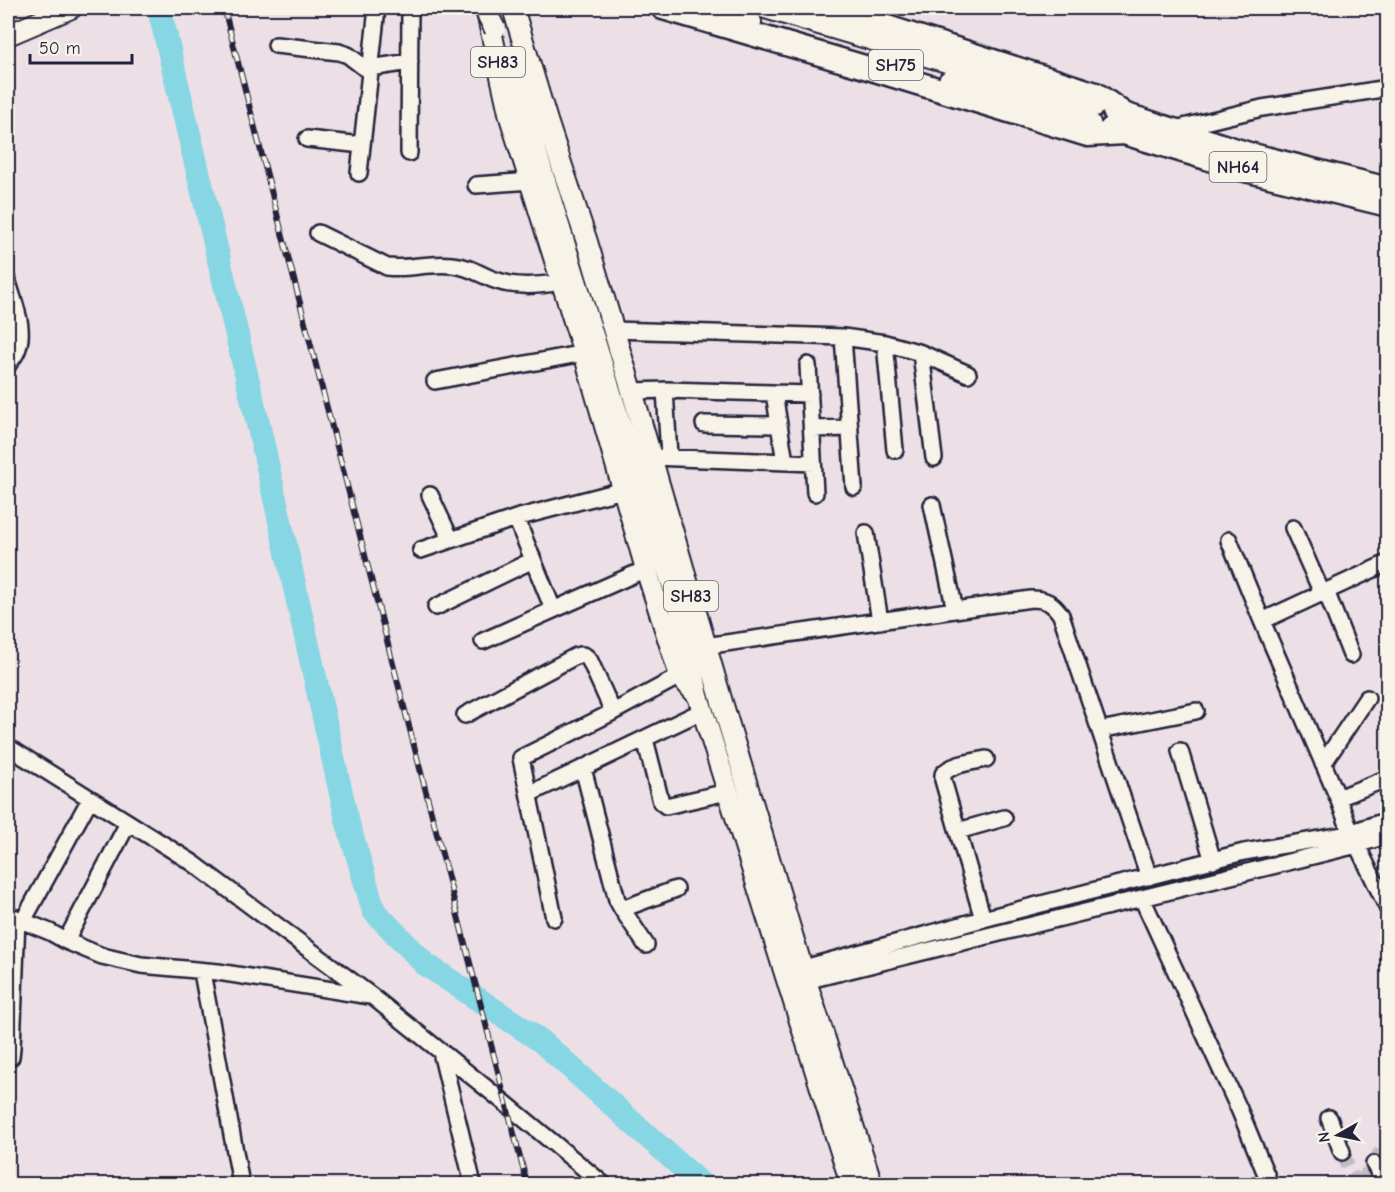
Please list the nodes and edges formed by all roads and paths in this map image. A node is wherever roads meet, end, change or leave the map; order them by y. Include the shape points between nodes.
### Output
1 (71, 8) edge
2 (377, 8) edge
3 (410, 8) edge
4 (485, 8) edge
5 (513, 8) edge
6 (663, 8) edge
7 (702, 8) edge
8 (765, 8) edge
9 (817, 8) edge
10 (860, 13) edge
11 (8, 34) edge
12 (276, 45) dead end
13 (410, 62) junction
14 (370, 70) junction
15 (1388, 88) edge
16 (1093, 114) junction
17 (1126, 124) junction
18 (1172, 130) junction
19 (307, 139) dead end
20 (362, 145) junction
21 (409, 153) dead end
22 (359, 173) dead end
23 (531, 181) junction
24 (476, 185) dead end
25 (1388, 189) edge
26 (1388, 205) edge
27 (318, 233) dead end
28 (8, 282) edge
29 (561, 282) junction
30 (613, 330) junction
31 (843, 337) junction
32 (885, 343) junction
33 (584, 353) junction
34 (921, 353) junction
35 (8, 365) edge
36 (808, 365) dead end
37 (968, 374) dead end
38 (435, 381) dead end
39 (665, 390) junction
40 (632, 391) junction
41 (774, 393) junction
42 (810, 394) junction
43 (704, 424) dead end
44 (779, 425) junction
45 (850, 428) junction
46 (812, 429) junction
47 (895, 450) dead end
48 (660, 457) junction
49 (934, 458) dead end
50 (785, 462) junction
51 (813, 463) junction
52 (855, 487) dead end
53 (623, 490) junction
54 (815, 493) dead end
55 (430, 495) dead end
56 (932, 505) dead end
57 (516, 518) junction
58 (1293, 528) dead end
59 (866, 533) dead end
60 (451, 540) junction
61 (1229, 540) dead end
62 (421, 550) dead end
63 (533, 560) junction
64 (1385, 564) dead end
65 (646, 569) junction
66 (1324, 592) junction
67 (436, 607) dead end
68 (553, 609) junction
69 (955, 610) junction
70 (880, 621) junction
71 (1262, 621) junction
72 (483, 641) dead end
73 (705, 646) junction
74 (1351, 655) dead end
75 (680, 676) junction
76 (1367, 698) dead end
77 (700, 704) junction
78 (1196, 711) dead end
79 (612, 712) junction
80 (465, 715) dead end
81 (1100, 730) junction
82 (645, 739) junction
83 (8, 747) edge
84 (1180, 751) dead end
85 (986, 759) dead end
86 (1323, 764) junction
87 (583, 768) junction
88 (1388, 778) edge
89 (728, 792) junction
90 (529, 794) junction
91 (1338, 798) junction
92 (90, 799) junction
93 (1004, 818) dead end
94 (1388, 820) edge
95 (128, 823) junction
96 (958, 831) junction
97 (1388, 835) edge
98 (1354, 839) junction
99 (1213, 861) junction
100 (1149, 877) junction
101 (676, 889) dead end
102 (1142, 898) junction
103 (622, 909) junction
104 (1388, 909) edge
105 (16, 918) edge
106 (554, 918) dead end
107 (983, 919) junction
108 (66, 941) junction
109 (646, 945) dead end
110 (202, 972) junction
111 (795, 977) junction
112 (373, 997) junction
113 (441, 1052) junction
114 (8, 1058) edge
115 (1329, 1118) dead end
116 (1342, 1152) tunnel mouth
117 (1374, 1164) dead end
118 (241, 1185) edge
119 (473, 1185) edge
120 (603, 1185) edge
121 (851, 1185) edge
122 (872, 1185) edge
123 (1270, 1185) edge
124 (1385, 1185) edge

1 - 11 main road
2 - 14 street
3 - 13 street
4 - 23 main road, SH83 via 510,117
4 - 77 main road, bridge via 509,66 678,600
5 - 30 main road, SH83
6 - 17 highway via 1088,135
7 - 16 main road, SH75
8 - 16 main road, SH75
9 - 10 highway
10 - 17 highway via 1096,94
12 - 14 street via 339,52
13 - 14 street
13 - 21 street
14 - 20 street
15 - 18 street via 1262,108
16 - 17 highway, NH64
17 - 18 highway, NH64
17 - 26 highway, NH64 via 1249,171
18 - 25 highway, NH64
19 - 20 street
20 - 22 street
23 - 24 street
23 - 29 main road, SH83
27 - 29 street via 387,267 444,264 468,268 508,284
28 - 35 street via 20,325 20,340
29 - 33 main road, SH83
30 - 31 street
30 - 40 main road, SH83
31 - 32 street
31 - 45 street
32 - 34 street
32 - 47 street
33 - 38 street
33 - 53 main road, SH83
34 - 37 street
34 - 49 street
36 - 42 street
39 - 40 street
39 - 41 street
39 - 48 street
40 - 48 main road, SH83
41 - 42 street
41 - 44 street
42 - 46 street
43 - 44 street
44 - 50 street
45 - 46 street
45 - 52 street
46 - 51 street
48 - 50 street
48 - 73 main road, SH83
50 - 51 street
51 - 54 street
53 - 57 street
53 - 65 main road, SH83
55 - 60 street
56 - 69 street
57 - 60 street
57 - 63 street
58 - 66 street
59 - 70 street
60 - 62 street
61 - 71 street
63 - 67 street
63 - 68 street
64 - 66 street
65 - 68 street
65 - 75 main road, SH83
66 - 71 street
66 - 74 street
68 - 72 street
69 - 70 street
69 - 81 street via 1031,599 1051,603 1061,615
70 - 73 street
71 - 86 street
73 - 111 main road, SH83
75 - 77 main road, SH83
75 - 79 street
76 - 86 street
77 - 82 street
77 - 89 main road, SH83
78 - 81 street
79 - 80 street via 590,661 581,655
79 - 90 street via 521,758
81 - 100 street
82 - 87 street
82 - 89 street via 661,802 666,806
83 - 92 street
84 - 99 street
85 - 96 street via 952,767 943,774
86 - 91 street
87 - 90 street
87 - 103 street
88 - 91 street
89 - 111 main road, SH83
90 - 106 street
91 - 98 street
92 - 95 street
92 - 105 street
93 - 96 street
94 - 98 street
95 - 108 street
95 - 112 street via 193,863
96 - 107 street
97 - 98 street
98 - 99 street via 1253,851
98 - 102 street
98 - 104 street
99 - 100 street
100 - 107 street
101 - 103 street
102 - 111 street
102 - 123 street
103 - 109 street
105 - 108 street
105 - 114 street via 12,1048
107 - 111 street
108 - 110 street via 111,959
110 - 112 street
110 - 118 street
111 - 121 main road, SH83
111 - 122 main road, SH83
112 - 113 street
113 - 119 street
113 - 120 street
115 - 116 street
117 - 124 street

